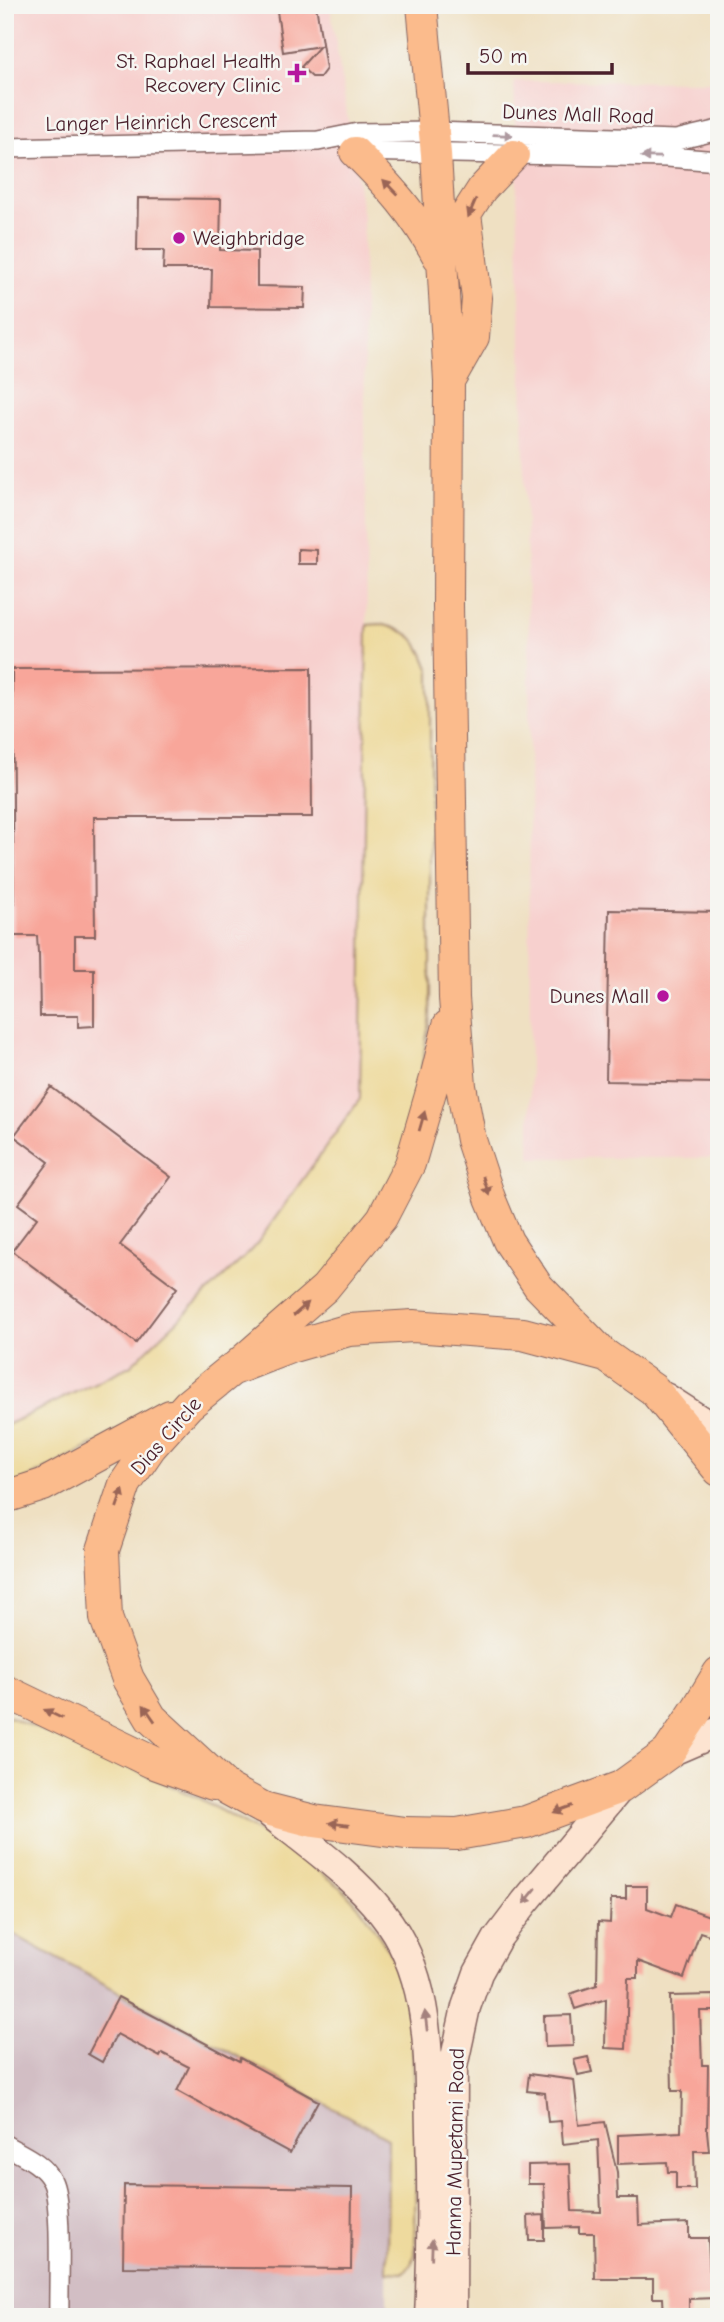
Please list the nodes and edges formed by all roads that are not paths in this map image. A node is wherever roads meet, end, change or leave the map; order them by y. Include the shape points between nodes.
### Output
1 (422, 5) edge
2 (719, 130) edge
3 (318, 141) junction
4 (435, 143) junction
5 (5, 148) edge
6 (355, 152) junction
7 (513, 155) junction
8 (719, 161) edge
9 (442, 263) junction
10 (449, 381) junction
11 (454, 998) junction
12 (606, 1356) junction
13 (231, 1370) junction
14 (654, 1390) junction
15 (188, 1405) junction
16 (719, 1432) edge
17 (719, 1469) edge
18 (5, 1497) edge
19 (719, 1673) edge
20 (5, 1691) edge
21 (719, 1731) edge
22 (668, 1753) junction
23 (621, 1787) junction
24 (228, 1789) junction
25 (263, 1808) junction
26 (5, 2145) edge
27 (59, 2317) edge
28 (429, 2317) edge
29 (452, 2317) edge

1 - 4 main road
4 -> 2 street, Dunes Mall Road via 676,140
3 - 4 street, Langer Heinrich Crescent via 358,133
3 - 5 street, Langer Heinrich Crescent
3 - 6 street, Langer Heinrich Crescent
4 - 6 street, Langer Heinrich Crescent
4 - 7 street, Dunes Mall Road
4 - 9 main road
9 -> 6 main road via 404,203
8 -> 7 street, Dunes Mall Road
7 -> 10 main road via 481,189 466,214 477,298 474,337
9 - 10 main road
10 - 11 main road
11 -> 12 main road via 461,1086 471,1140 508,1241 538,1286
13 -> 11 main road via 325,1288 382,1218 410,1164
12 - 13 highway, Dias Circle via 523,1335 413,1326 349,1330
12 - 14 highway, Dias Circle
13 - 15 highway, Dias Circle
14 - 16 main road
14 - 17 highway, Dias Circle
15 - 18 highway via 43,1485
24 -> 15 highway, Dias Circle via 151,1718 128,1679 106,1618 103,1550 125,1484
19 - 22 highway, Dias Circle
24 -> 20 highway via 152,1762
21 - 22 main road
22 - 23 highway, Dias Circle
23 -> 25 highway, Dias Circle via 526,1822 457,1834 405,1833 314,1821
23 -> 29 main road, Hanna Mupetami Road via 497,1939 466,2007 453,2067
24 - 25 highway, Dias Circle
28 -> 25 main road, Hanna Mupetami Road via 433,2214 429,2050 418,1984 384,1915 361,1888
26 - 27 street via 40,2165 52,2181 57,2201

